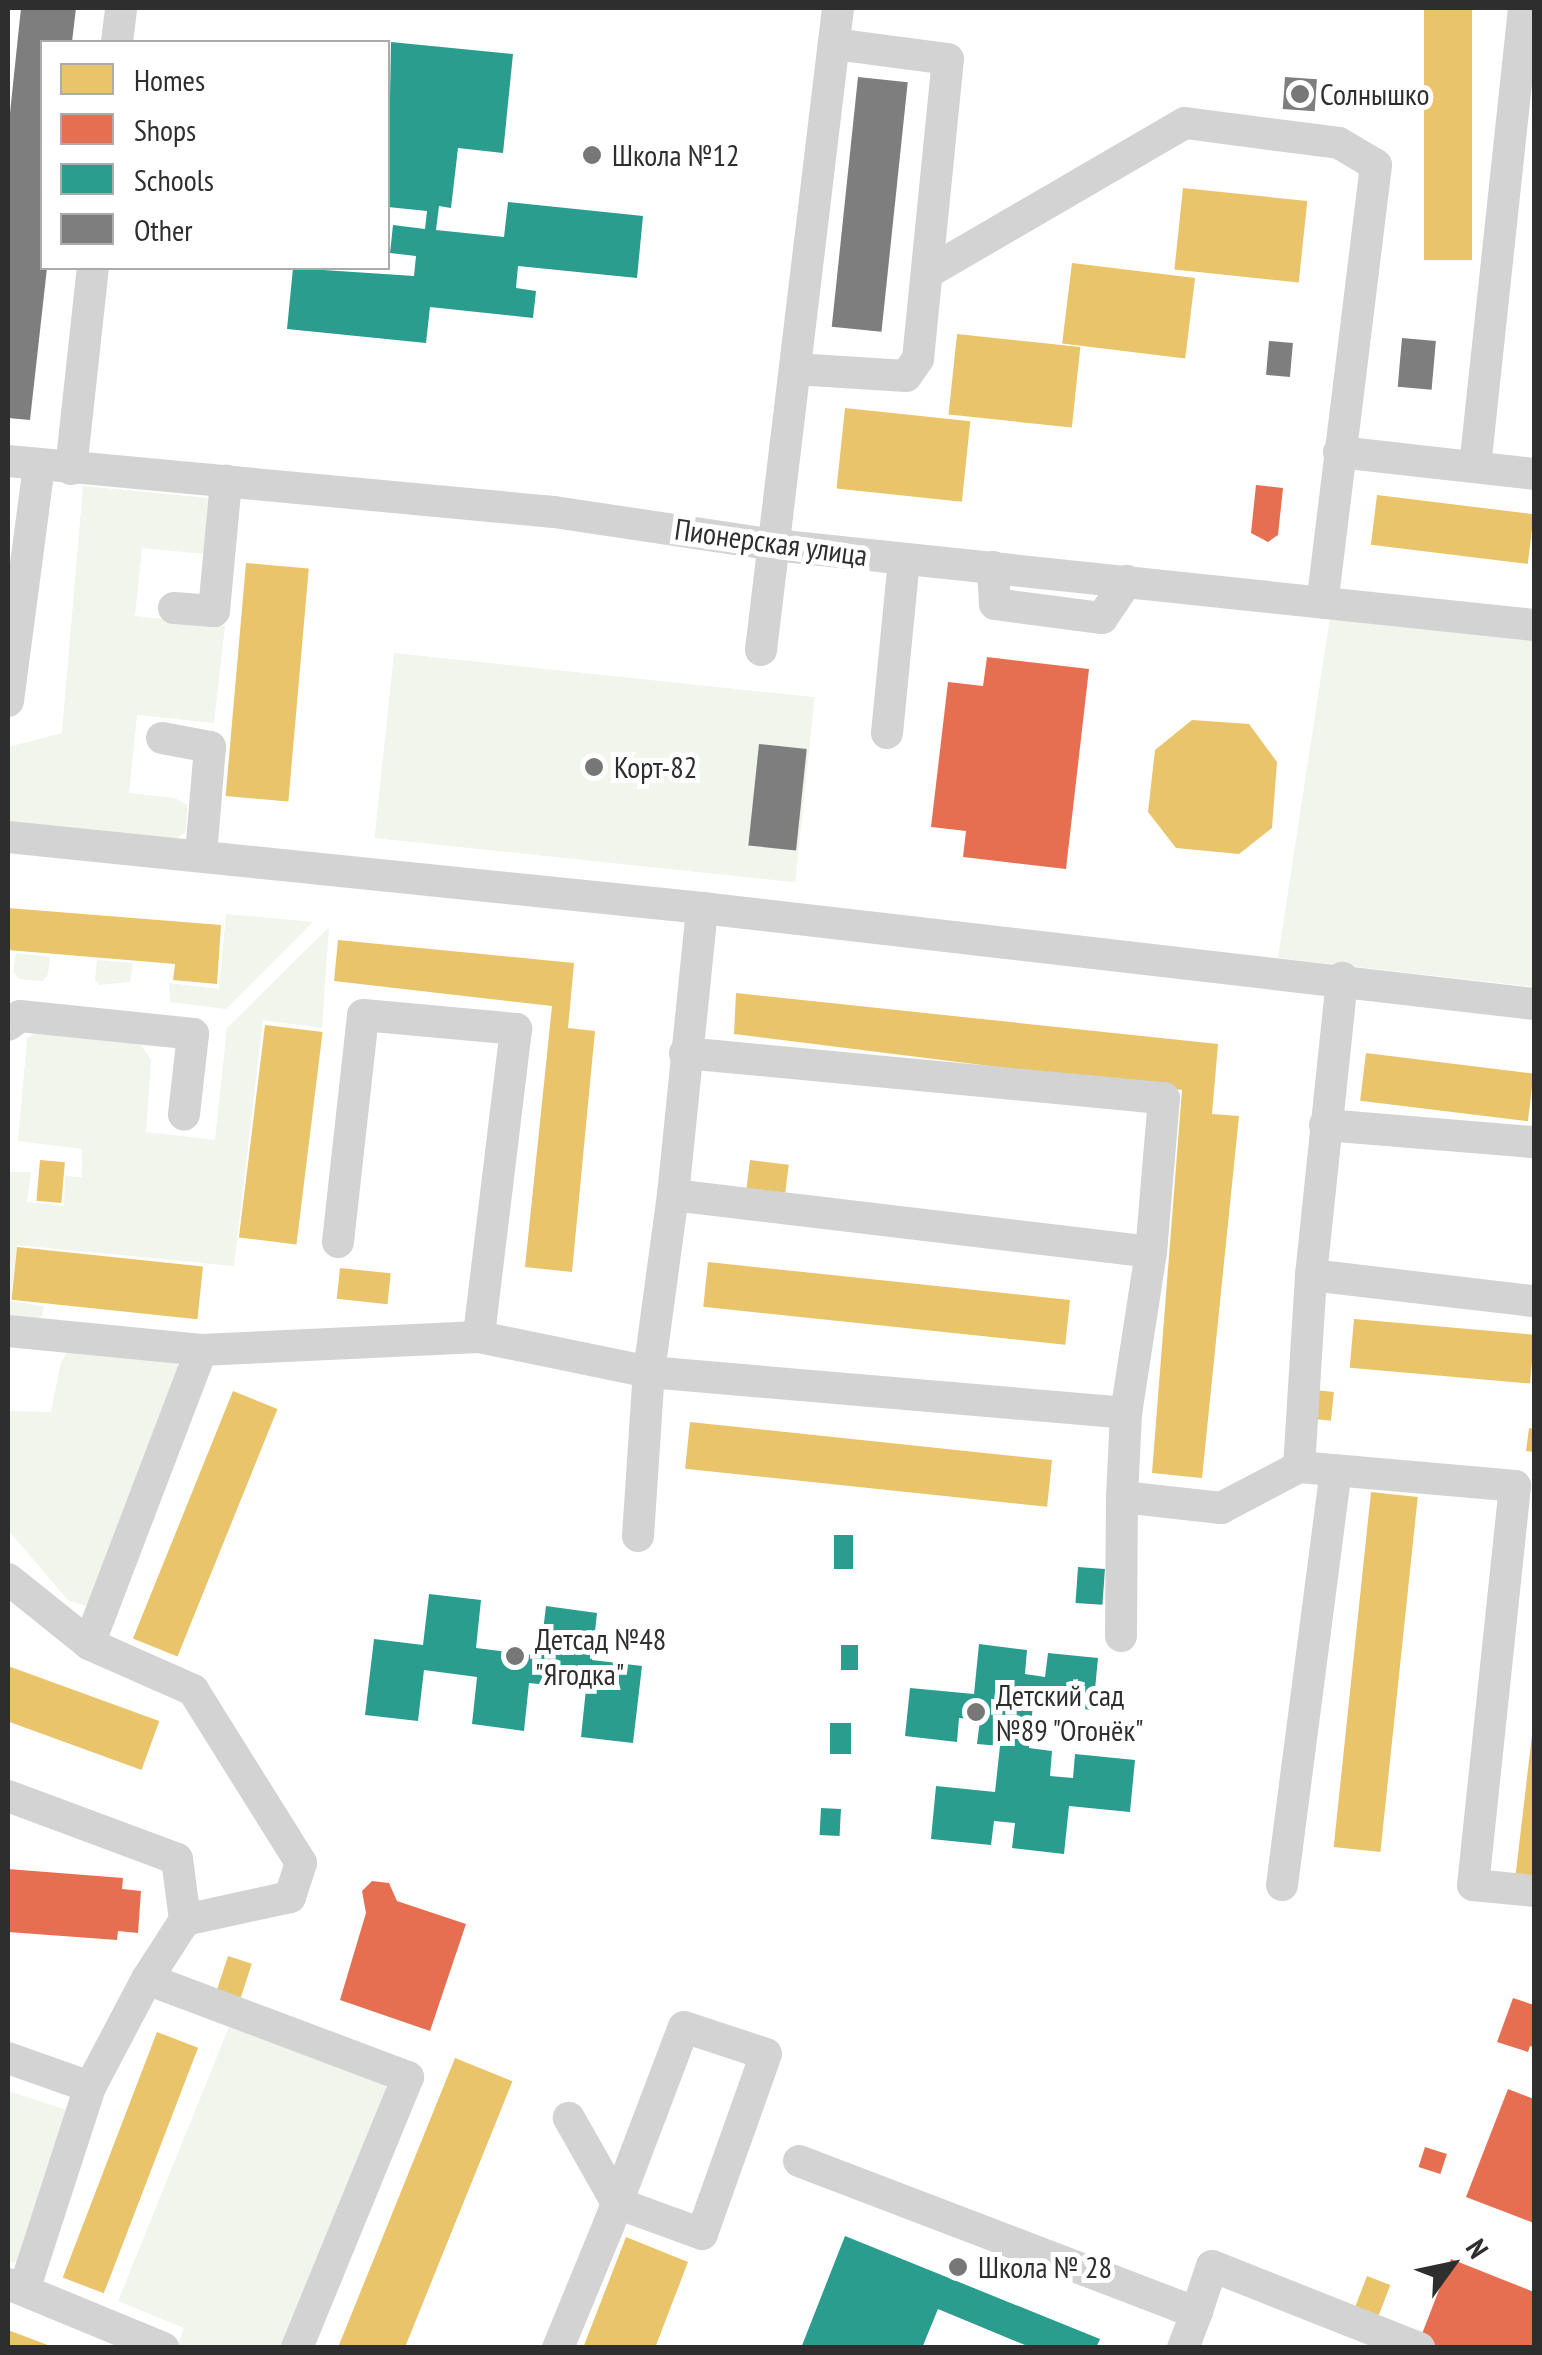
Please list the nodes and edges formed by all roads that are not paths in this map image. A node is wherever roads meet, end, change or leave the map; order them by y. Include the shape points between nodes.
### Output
1 (121, 8) edge
2 (838, 8) edge
3 (1524, 8) edge
4 (117, 40) edge
5 (834, 44) junction
6 (92, 270) edge
7 (926, 273) junction
8 (795, 370) junction
9 (1339, 452) junction
10 (39, 465) edge
11 (1475, 467) junction
12 (1534, 474) edge
13 (226, 482) junction
14 (774, 545) junction
15 (904, 559) junction
16 (27, 566) junction
17 (8, 596) edge
18 (1322, 603) junction
19 (174, 608) dead end
20 (1534, 625) edge
21 (761, 650) dead end
22 (8, 701) edge
23 (887, 734) dead end
24 (162, 738) dead end
25 (8, 838) edge
26 (201, 854) junction
27 (702, 908) junction
28 (1342, 978) junction
29 (1534, 1004) edge
30 (8, 1025) edge
31 (685, 1053) junction
32 (184, 1114) dead end
33 (1325, 1125) junction
34 (1534, 1142) edge
35 (673, 1195) junction
36 (338, 1242) dead end
37 (1151, 1252) junction
38 (1311, 1275) junction
39 (1534, 1302) edge
40 (8, 1331) edge
41 (479, 1338) junction
42 (200, 1350) junction
43 (649, 1372) junction
44 (1126, 1413) junction
45 (1299, 1467) junction
46 (1336, 1470) junction
47 (1122, 1497) junction
48 (638, 1536) dead end
49 (8, 1579) edge
50 (1122, 1636) dead end
51 (89, 1644) junction
52 (8, 1796) edge
53 (1282, 1885) dead end
54 (1534, 1891) edge
55 (185, 1920) junction
56 (147, 1979) junction
57 (8, 2058) edge
58 (90, 2087) junction
59 (569, 2118) dead end
60 (799, 2161) dead end
61 (617, 2203) junction
62 (16, 2287) edge
63 (1197, 2310) junction
64 (163, 2348) edge
65 (297, 2348) edge
66 (558, 2348) edge
67 (1183, 2348) edge
68 (1419, 2348) edge

1 - 4 street
2 - 5 street
3 - 11 street
5 - 7 street via 948,60
5 - 8 street
6 - 10 street
7 - 8 street via 918,359 906,376
7 - 9 street via 1184,123 1339,143 1376,165
8 - 14 street
9 - 11 street
9 - 18 street
10 - 13 street, Пионерская улица
10 - 16 street
11 - 12 street
13 - 14 street, Пионерская улица via 554,512
13 - 19 street via 214,612
14 - 15 street, Пионерская улица
14 - 21 street
15 - 18 street, Пионерская улица
15 - 23 street
16 - 17 street
16 - 22 street
18 - 20 street, Пионерская улица
24 - 26 street via 210,747
25 - 26 street
26 - 27 street
27 - 28 street
27 - 31 street
28 - 29 street
28 - 33 street
30 - 32 street via 20,1016 193,1034
31 - 35 street
31 - 37 street via 1164,1098
33 - 34 street
33 - 38 street
35 - 37 street
35 - 43 street
36 - 41 street via 363,1014 516,1029
37 - 44 street
38 - 39 street
38 - 45 street
40 - 42 street
41 - 42 street
41 - 43 street
42 - 51 street
43 - 44 street
43 - 48 street
44 - 47 street
45 - 46 street
45 - 47 street via 1221,1508
46 - 53 street
46 - 54 street via 1515,1486 1474,1886
47 - 50 street
49 - 51 street
51 - 55 street via 193,1690 301,1863 290,1897
52 - 55 street via 177,1859
55 - 56 street
56 - 58 street
56 - 65 street via 408,2077
57 - 58 street
58 - 62 street
59 - 61 street
60 - 63 street
61 - 61 street via 702,2234 766,2054 684,2027
61 - 66 street
62 - 64 street
63 - 67 street
63 - 68 street via 1212,2266

